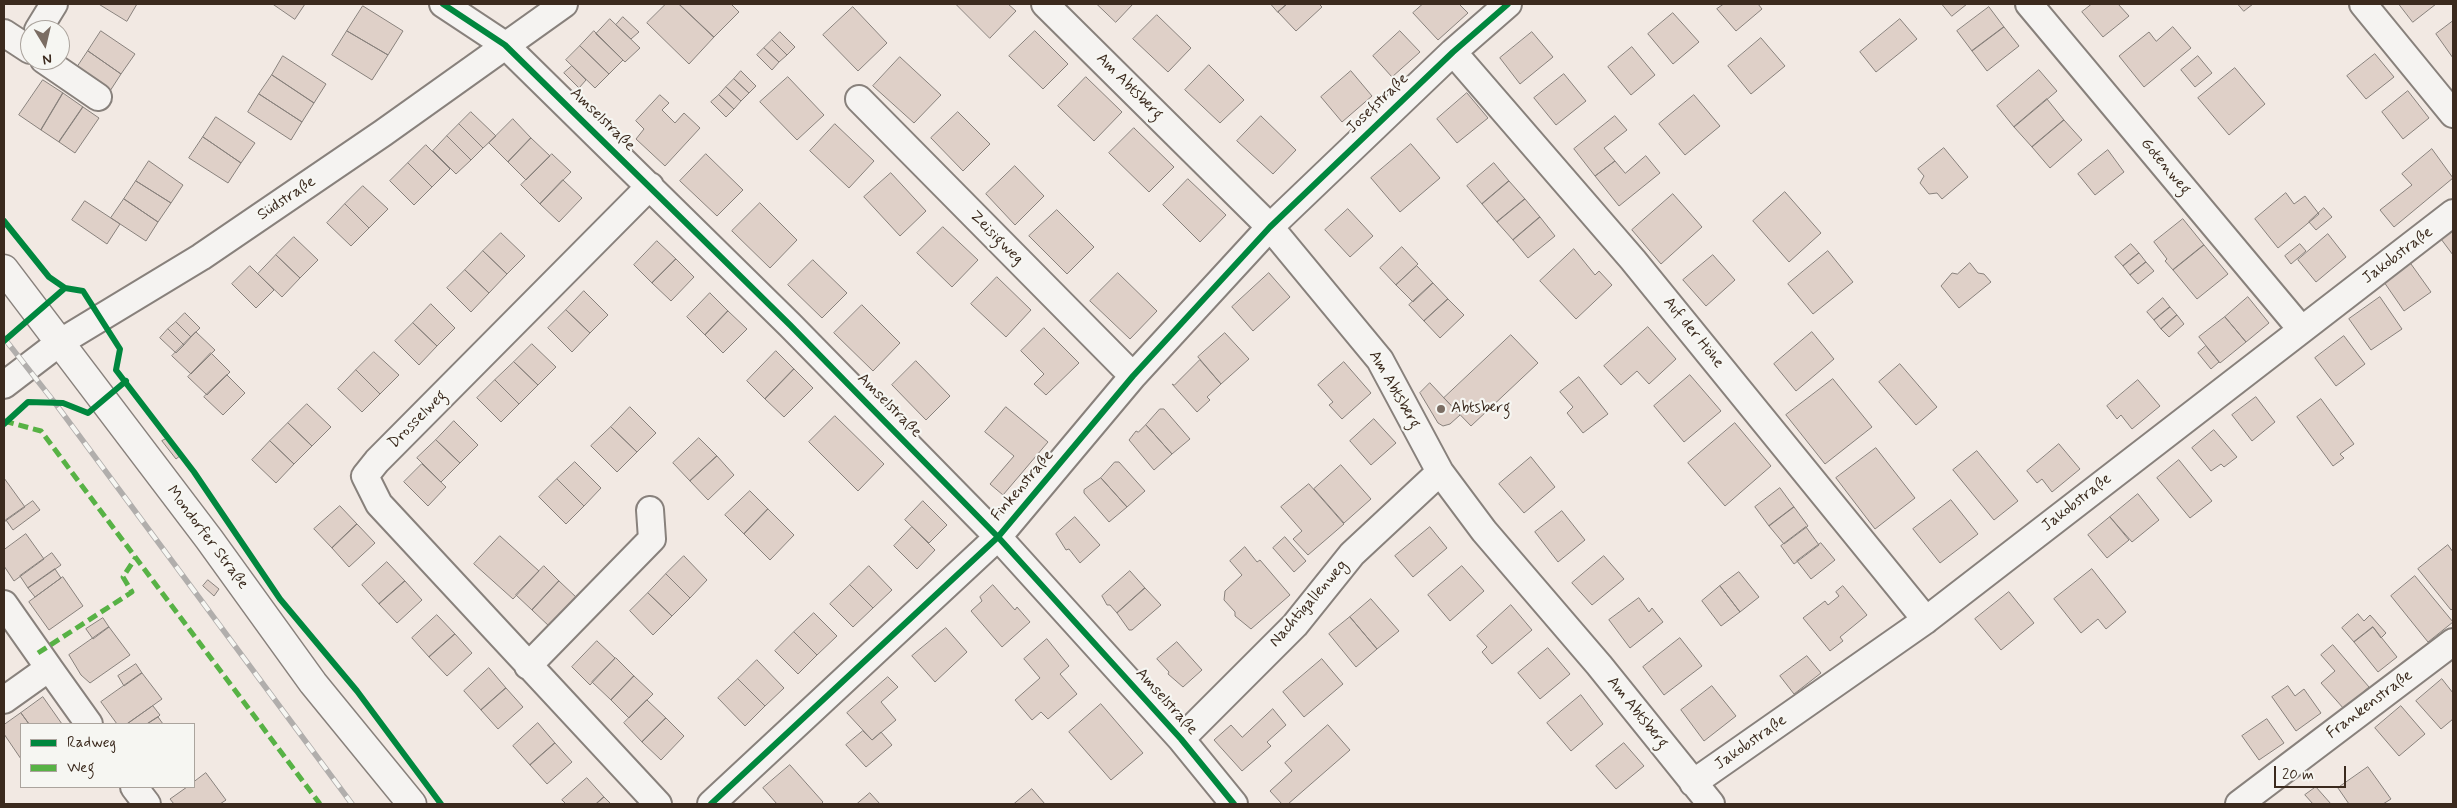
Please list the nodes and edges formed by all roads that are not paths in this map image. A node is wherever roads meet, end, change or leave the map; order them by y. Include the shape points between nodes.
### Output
1 (54, 4) edge
2 (443, 4) edge
3 (564, 4) edge
4 (1045, 4) edge
5 (1508, 4) edge
6 (2029, 4) edge
7 (2363, 4) edge
8 (46, 20) edge
9 (4, 33) edge
10 (20, 40) edge
11 (505, 45) junction
12 (1453, 52) junction
13 (64, 70) edge
14 (98, 97) dead end
15 (859, 99) dead end
16 (2453, 114) edge
17 (650, 186) junction
18 (2453, 213) edge
19 (1270, 227) junction
20 (4, 269) edge
21 (2301, 329) junction
22 (59, 343) junction
23 (1133, 376) junction
24 (4, 384) edge
25 (1440, 472) junction
26 (650, 510) dead end
27 (998, 537) junction
28 (4, 604) edge
29 (1926, 620) junction
30 (2453, 642) edge
31 (528, 666) junction
32 (49, 668) junction
33 (4, 700) edge
34 (88, 723) edge
35 (1181, 739) junction
36 (1693, 783) junction
37 (135, 788) edge
38 (147, 804) edge
39 (412, 804) edge
40 (658, 804) edge
41 (711, 804) edge
42 (1234, 804) edge
43 (1711, 804) edge
44 (2238, 804) edge

1 - 8 street
2 - 11 street, Amselstraße
3 - 11 street, Südstraße
4 - 19 street, Am Abtsberg
5 - 12 street, Josefstraße
6 - 21 street, Gotenweg
7 - 16 street
9 - 10 street
11 - 17 street, Amselstraße
11 - 22 street, Südstraße via 201,257
12 - 19 street, Josefstraße
12 - 29 street, Auf der Höhe via 1633,260
13 - 14 street
15 - 23 street, Zeisigweg
17 - 27 street, Amselstraße
17 - 31 street, Drosselweg via 365,476 379,504
18 - 21 street, Jakobstraße
19 - 23 street, Finkenstraße
19 - 25 street, Am Abtsberg via 1380,360
20 - 22 main road, Mondorfer Straße
21 - 29 street, Jakobstraße
22 - 24 street, Südstraße
22 - 39 main road, Mondorfer Straße via 209,539 312,683
23 - 27 street, Finkenstraße
25 - 35 street, Nachtigallenweg via 1352,554 1295,624
25 - 36 street, Am Abtsberg
26 - 31 street via 652,539
27 - 35 street, Amselstraße
27 - 41 street, Finkenstraße
28 - 32 street
29 - 36 street, Jakobstraße
30 - 44 street, Frankenstraße
31 - 40 street, Drosselweg
32 - 33 street
32 - 34 street
35 - 42 street, Amselstraße
36 - 43 street, Am Abtsberg
37 - 38 street

